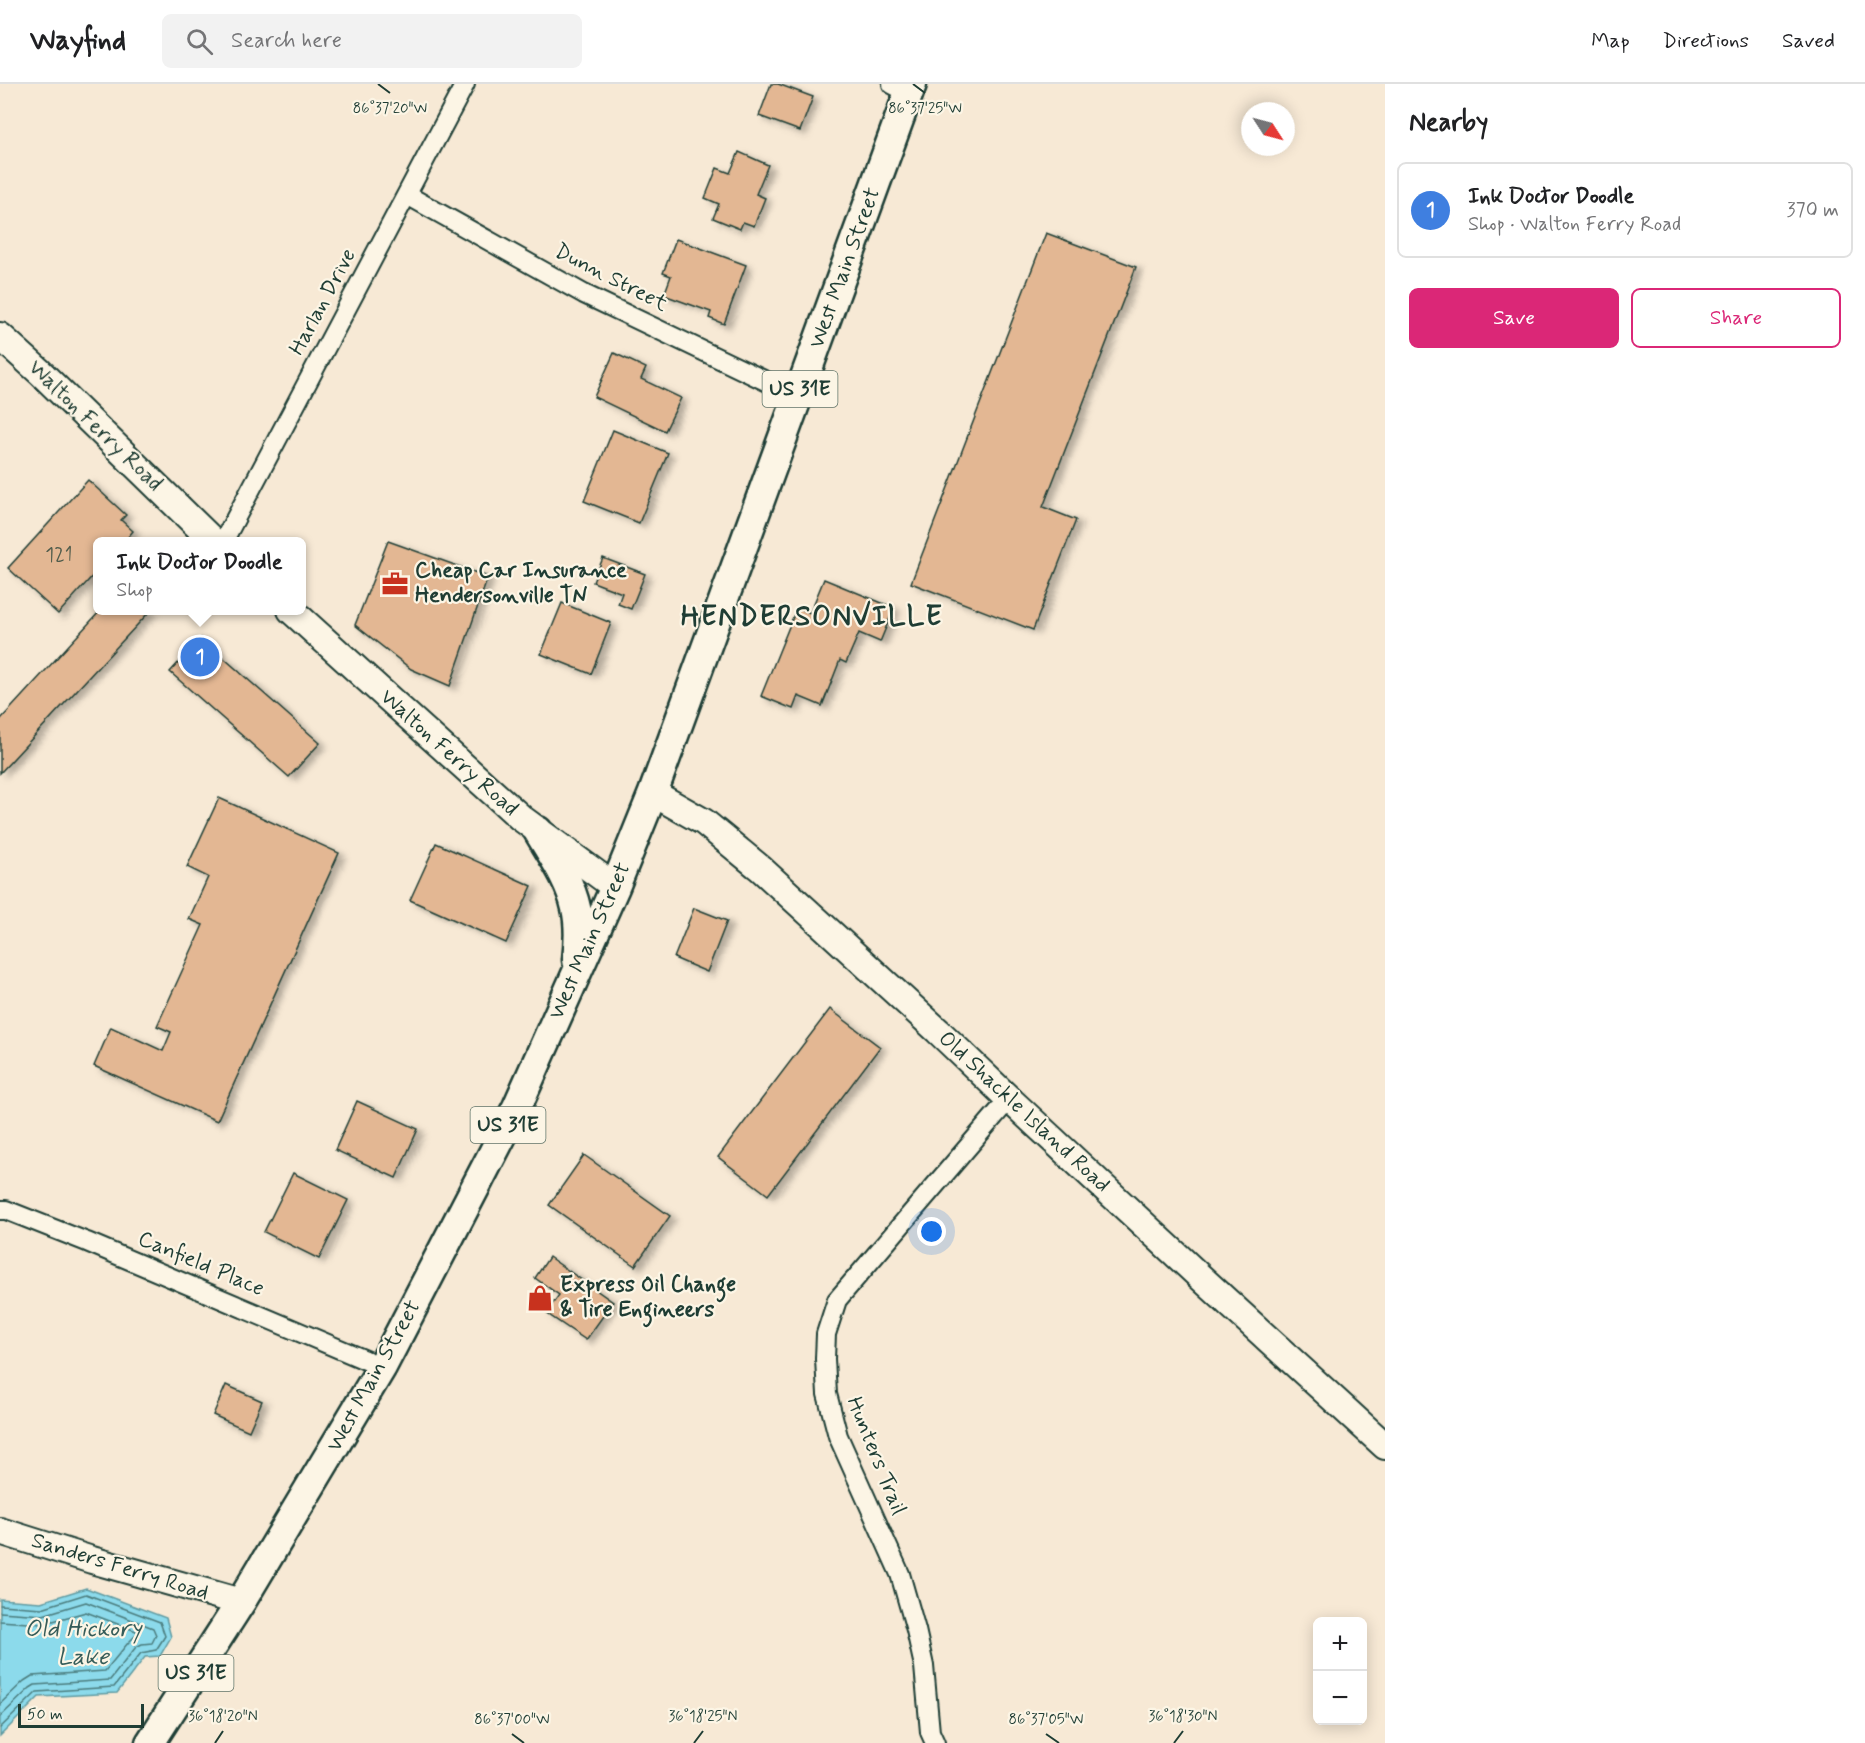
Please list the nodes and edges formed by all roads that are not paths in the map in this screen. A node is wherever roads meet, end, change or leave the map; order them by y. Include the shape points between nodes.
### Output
1 (465, 84) edge
2 (904, 87) edge
3 (407, 195) junction
4 (0, 336) edge
5 (797, 396) junction
6 (209, 537) edge
7 (226, 537) edge
8 (297, 615) edge
9 (653, 793) junction
10 (538, 831) junction
11 (615, 887) junction
12 (576, 975) junction
13 (1009, 1100) junction
14 (0, 1210) edge
15 (382, 1367) junction
16 (1385, 1446) edge
17 (0, 1531) edge
18 (241, 1602) junction
19 (150, 1743) edge
20 (935, 1743) edge

1 - 3 street, Harlan Drive
2 - 5 main road, West Main Street / US 31E
3 - 5 street, Dunn Street via 584,294
3 - 7 street, Harlan Drive
4 - 6 street, Walton Ferry Road
5 - 9 main road, West Main Street / US 31E
8 - 10 street, Walton Ferry Road
9 - 11 main road, West Main Street / US 31E
9 - 13 street, Old Shackle Island Road via 704,822 760,868
10 - 11 street, Walton Ferry Road
10 - 12 main road via 566,878 576,908
11 - 12 main road, West Main Street / US 31E
12 - 15 main road, West Main Street / US 31E via 517,1107
13 - 16 street, Old Shackle Island Road
13 - 20 street, Hunters Trail via 837,1300 826,1334 827,1394 838,1436 900,1574 924,1666 930,1732
14 - 15 street, Canfield Place via 87,1242
15 - 18 main road, West Main Street / US 31E
17 - 18 street, Sanders Ferry Road
18 - 19 main road, West Main Street / US 31E

